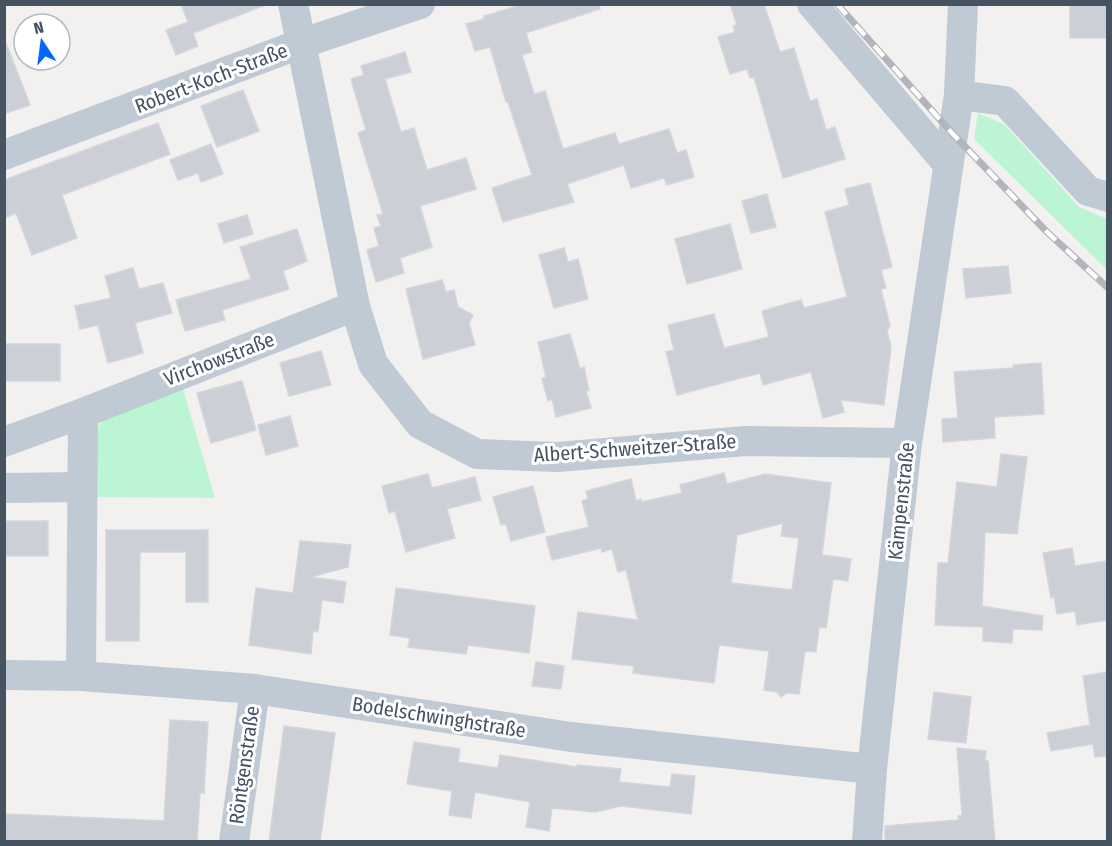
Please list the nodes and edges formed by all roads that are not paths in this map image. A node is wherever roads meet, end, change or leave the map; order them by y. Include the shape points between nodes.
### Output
1 (293, 4) edge
2 (420, 4) edge
3 (812, 4) edge
4 (963, 4) edge
5 (300, 44) junction
6 (959, 95) junction
7 (4, 155) edge
8 (947, 163) junction
9 (1107, 197) edge
10 (355, 306) junction
11 (83, 413) junction
12 (4, 442) edge
13 (907, 443) junction
14 (82, 487) junction
15 (4, 488) edge
16 (4, 675) edge
17 (81, 676) junction
18 (255, 689) junction
19 (872, 769) junction
20 (234, 842) edge
21 (867, 842) edge

1 - 5 street, Albert-Schweitzer-Straße
2 - 5 street, Robert-Koch-Straße
3 - 8 street
4 - 6 street, Kämpenstraße
5 - 7 street, Robert-Koch-Straße
5 - 10 street, Albert-Schweitzer-Straße
6 - 8 street, Kämpenstraße
6 - 9 street via 1005,101 1088,191
8 - 13 street, Kämpenstraße
10 - 11 street, Virchowstraße
10 - 13 street, Albert-Schweitzer-Straße via 374,364 420,424 477,454 558,457 745,441
11 - 12 street, Virchowstraße
11 - 14 street
13 - 19 street, Kämpenstraße
14 - 15 street
14 - 17 street
16 - 17 street, Bodelschwinghstraße
17 - 18 street, Bodelschwinghstraße
18 - 19 street, Bodelschwinghstraße via 571,737
18 - 20 street, Röntgenstraße
19 - 21 street, Kämpenstraße

